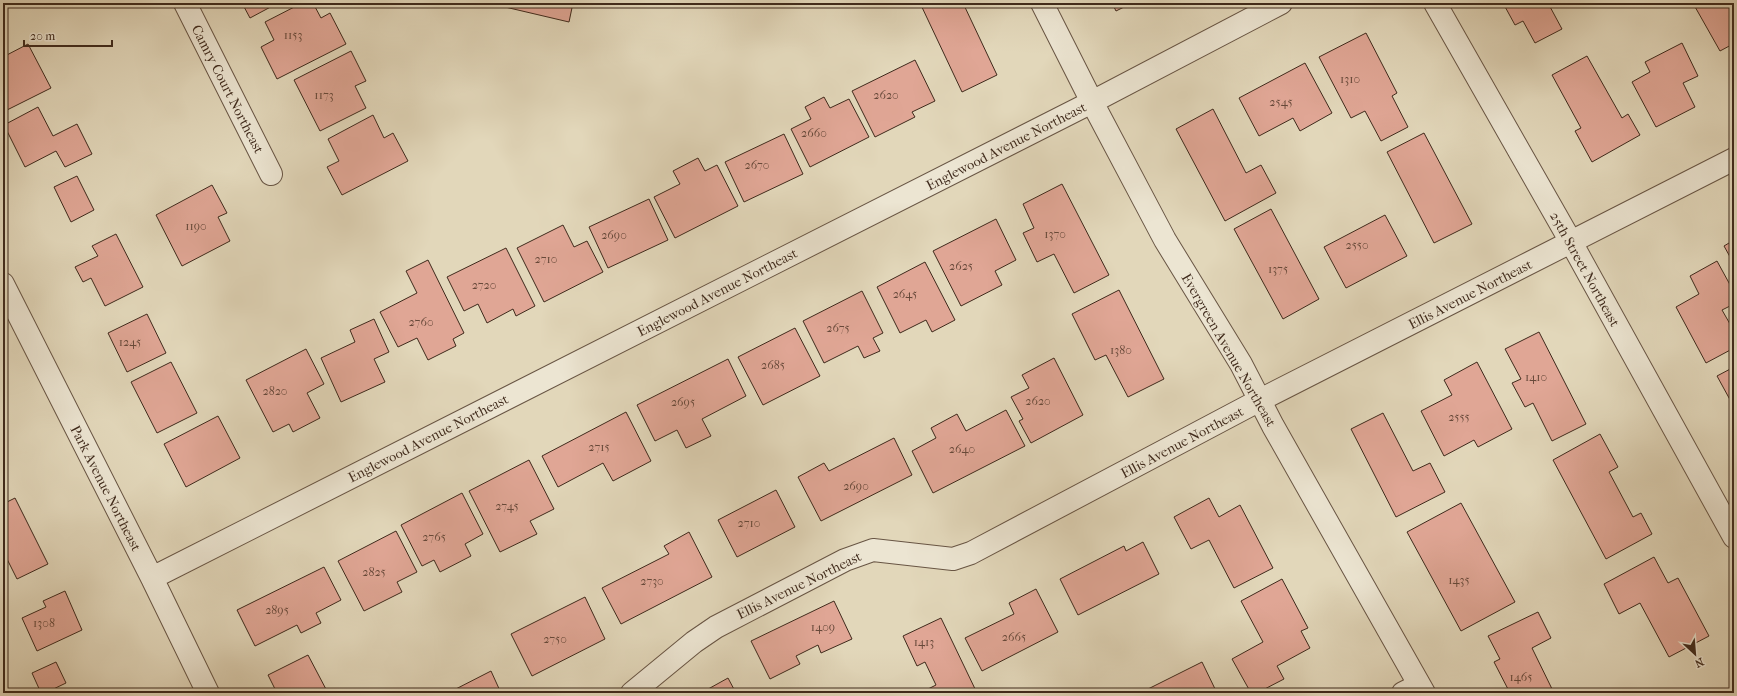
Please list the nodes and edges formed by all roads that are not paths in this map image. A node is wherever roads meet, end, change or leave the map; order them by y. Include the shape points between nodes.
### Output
1 (185, 3) edge
2 (1042, 3) edge
3 (1281, 3) edge
4 (1435, 3) edge
5 (1092, 102) junction
6 (1734, 159) edge
7 (271, 174) dead end
8 (1571, 242) junction
9 (4, 289) edge
10 (1260, 400) junction
11 (1734, 537) edge
12 (152, 578) junction
13 (1415, 690) edge
14 (208, 693) edge
15 (632, 693) edge

1 - 7 street, Camry Court Northeast
2 - 5 street, Evergreen Avenue Northeast
3 - 5 street, Englewood Avenue Northeast
4 - 8 street, 25th Street Northeast
5 - 10 street, Evergreen Avenue Northeast via 1165,240 1241,364
5 - 12 street, Englewood Avenue Northeast
6 - 8 street, Ellis Avenue Northeast
8 - 10 street, Ellis Avenue Northeast
8 - 11 street, 25th Street Northeast
9 - 12 street, Park Avenue Northeast
10 - 13 street, Evergreen Avenue Northeast
10 - 15 street, Ellis Avenue Northeast via 971,553 954,559 873,550 844,560 716,627
12 - 14 street, Park Avenue Northeast

